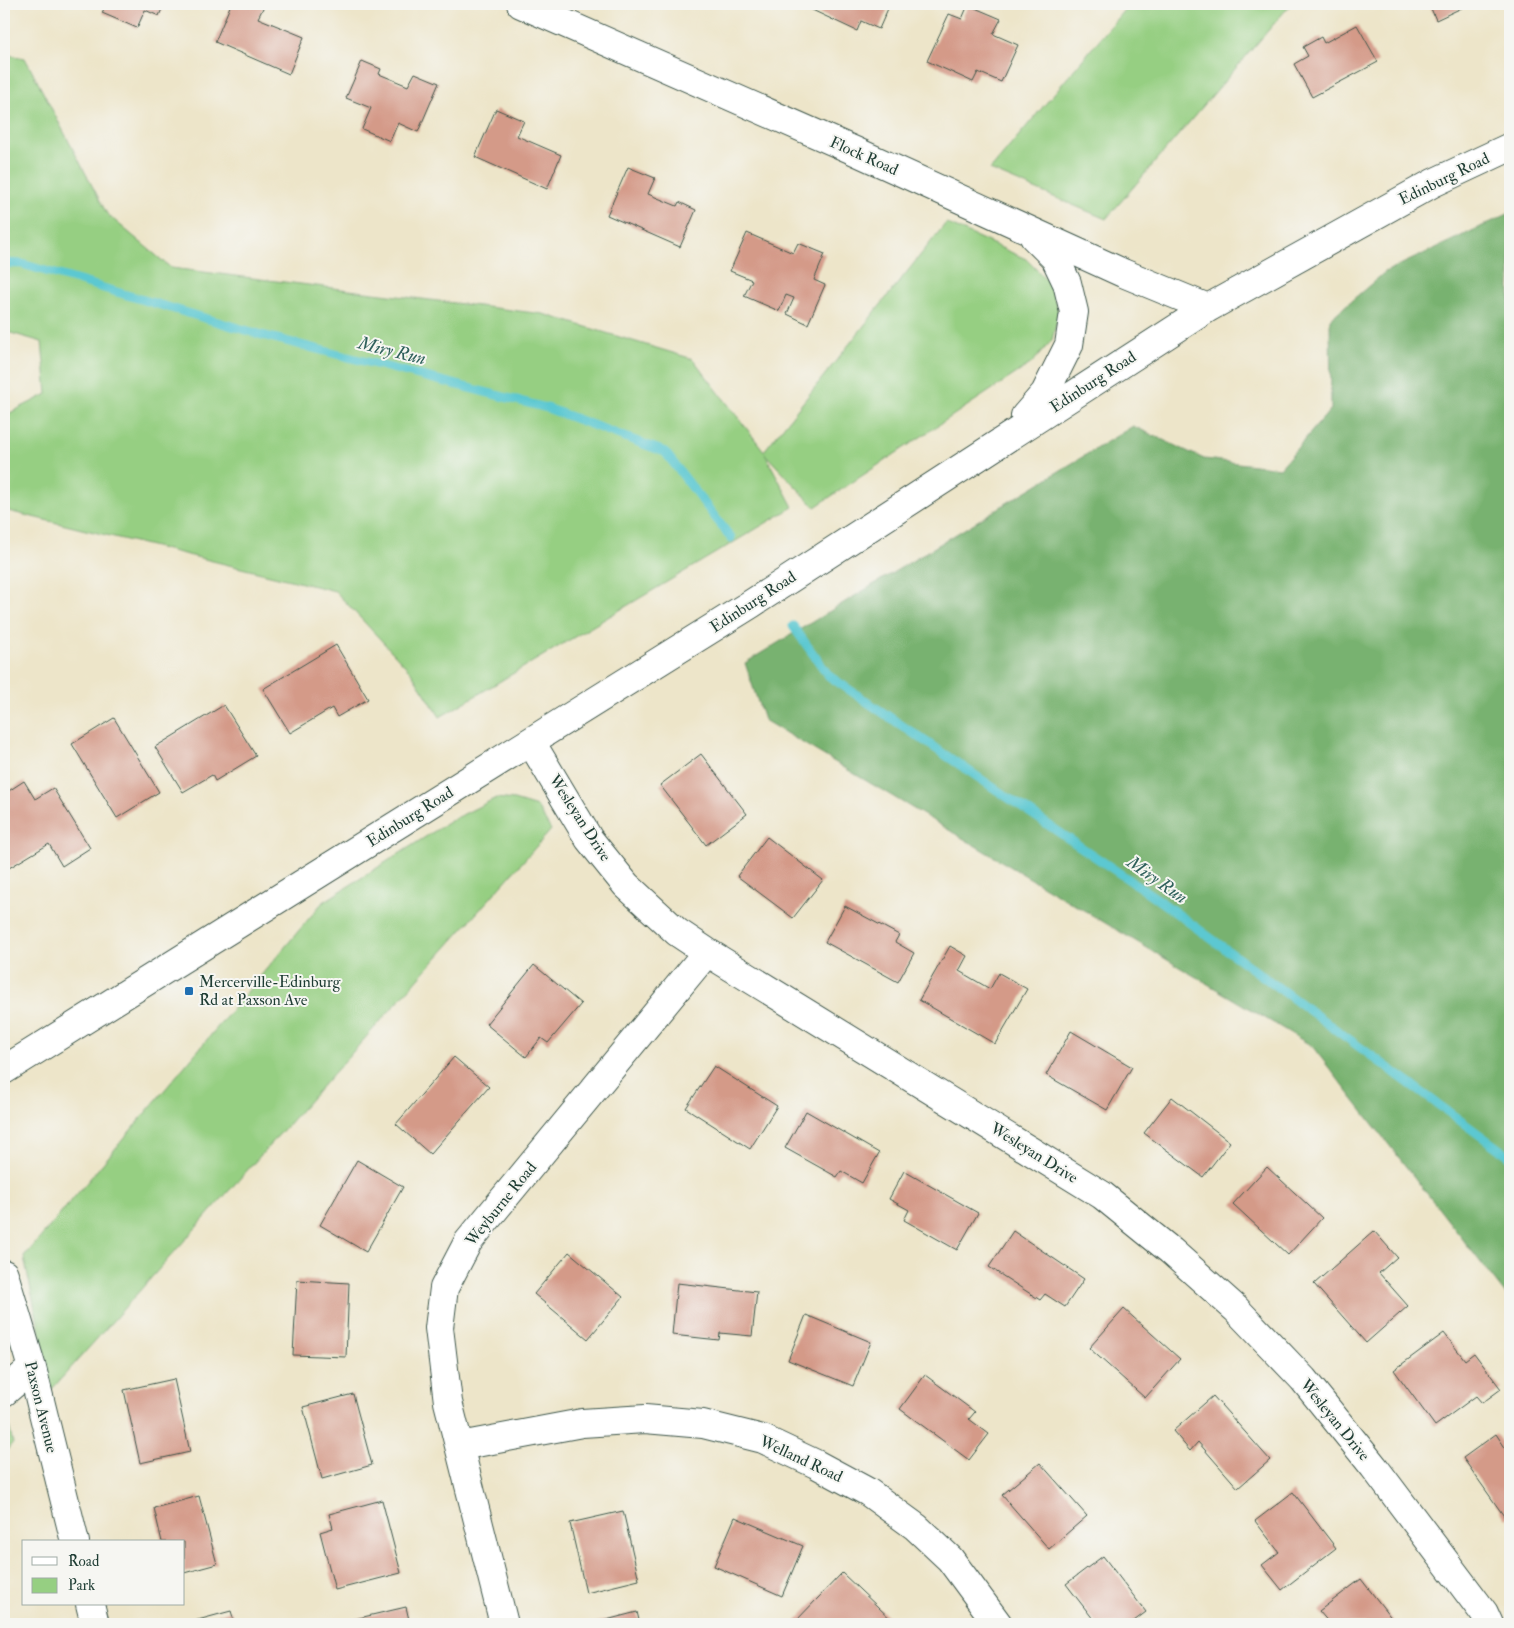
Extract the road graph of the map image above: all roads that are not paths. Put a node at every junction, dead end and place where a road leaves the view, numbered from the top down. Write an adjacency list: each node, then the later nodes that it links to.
1 (520, 4): 3 (street, Flock Road)
2 (1510, 147): 4 (street, Edinburg Road)
3 (1026, 229): 4 (street, Flock Road); 5 (street)
4 (1208, 308): 5 (street, Edinburg Road)
5 (1006, 438): 6 (street, Edinburg Road)
6 (531, 742): 7 (street, Wesleyan Drive); 8 (street, Edinburg Road)
7 (707, 952): 12 (street, Weyburne Road); 18 (street, Wesleyan Drive)
8 (4, 1070)
9 (4, 1274): 10 (street, Paxson Avenue)
10 (32, 1368): 11 (street); 13 (street, Paxson Avenue)
11 (4, 1392)
12 (460, 1446): 16 (street, Weyburne Road); 17 (street, Welland Road)
13 (74, 1540)
14 (90, 1606): 15 (street)
15 (95, 1624)
16 (504, 1624)
17 (998, 1624)
18 (1489, 1624)

